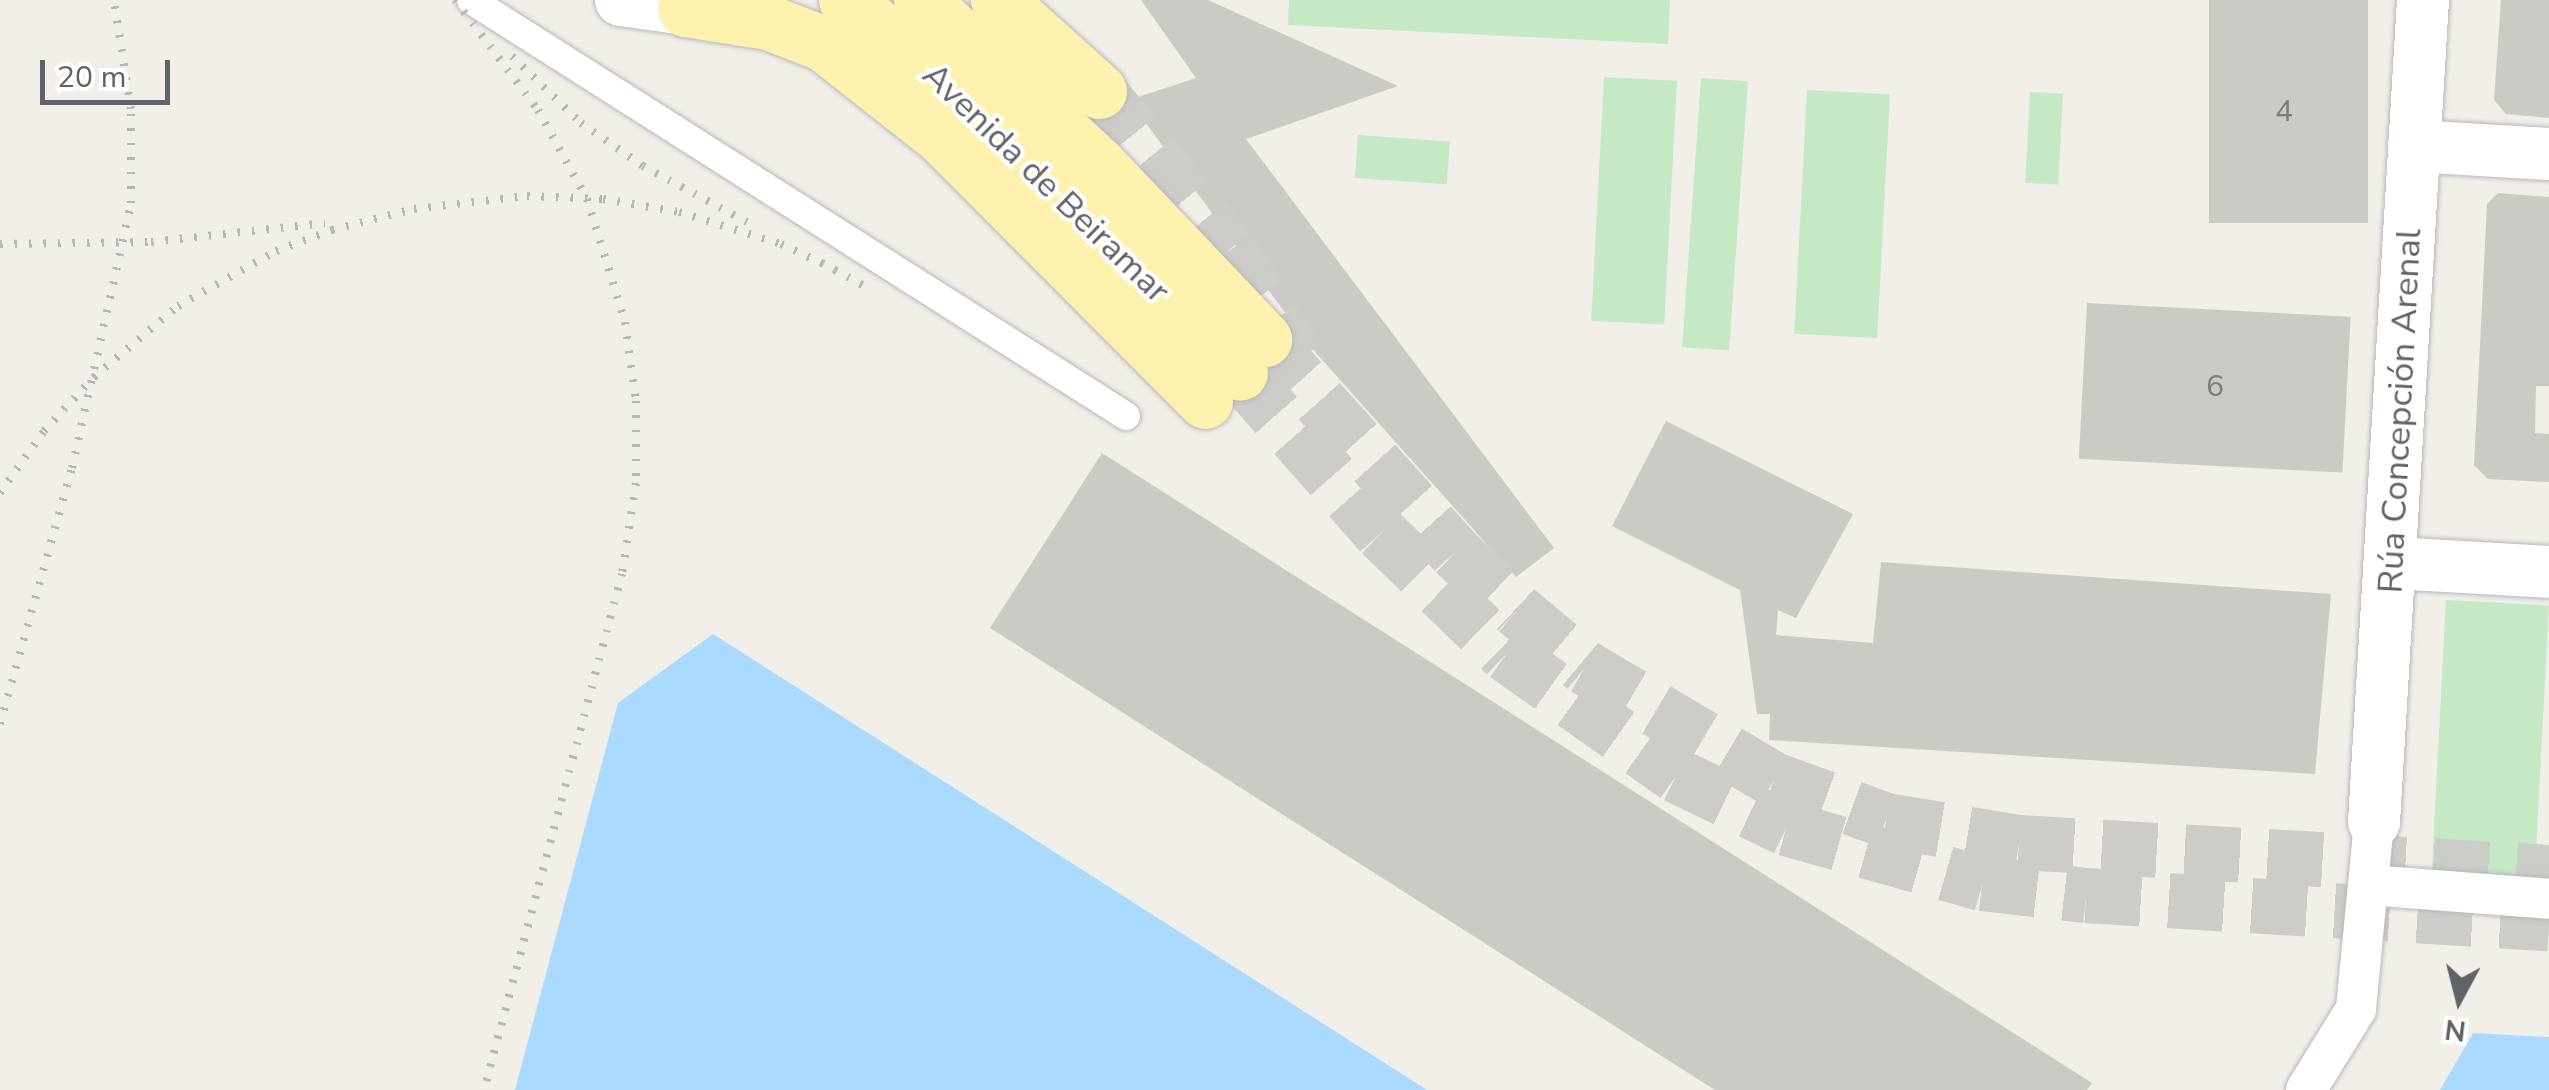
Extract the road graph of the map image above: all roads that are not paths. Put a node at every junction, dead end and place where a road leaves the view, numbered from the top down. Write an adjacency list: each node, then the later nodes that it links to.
1 (471, 0): 12 (lane)
2 (621, 0): 7 (street)
3 (846, 0): 11 (main road, Avenida de Beiramar)
4 (921, 0): 11 (main road, Avenida de Beiramar)
5 (998, 0): 8 (main road)
6 (2423, 0): 9 (street, Rúa Concepción Arenal)
7 (703, 4): 11 (main road)
8 (1099, 91)
9 (2414, 146): 10 (street); 13 (street, Rúa Concepción Arenal)
10 (2549, 154)
11 (1237, 371)
12 (1126, 416)
13 (2393, 563): 14 (street); 15 (street, Rúa Concepción Arenal)
14 (2549, 572)
15 (2374, 822): 16 (street)
16 (2369, 885): 17 (street); 18 (street)
17 (2549, 899)
18 (2306, 1090)

